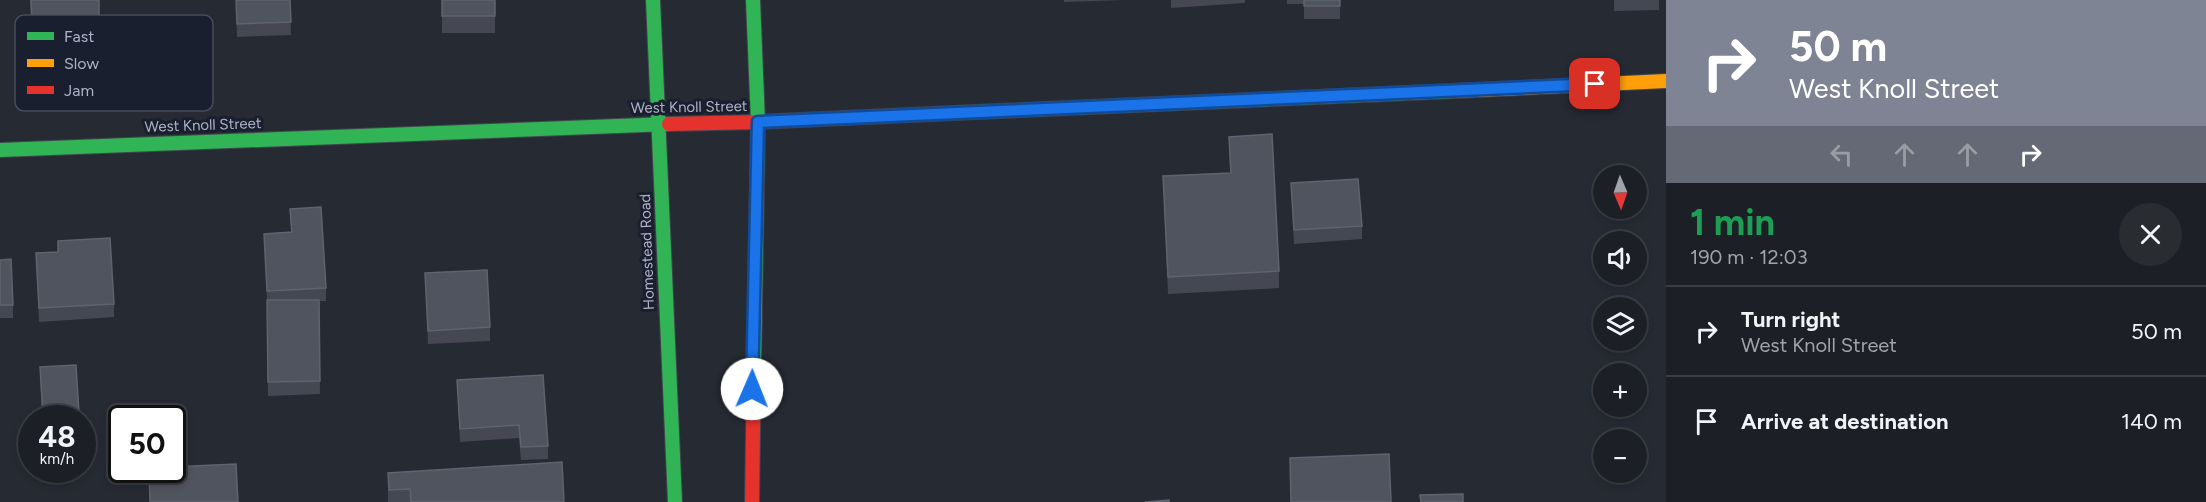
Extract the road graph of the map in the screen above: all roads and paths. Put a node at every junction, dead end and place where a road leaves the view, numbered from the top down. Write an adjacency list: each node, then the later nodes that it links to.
1 (652, 0): 5 (street, Homestead Road)
2 (753, 0): 4 (street)
3 (1666, 81): 4 (street, West Knoll Street)
4 (758, 122): 5 (street, West Knoll Street); 8 (street)
5 (658, 124): 6 (street, West Knoll Street); 7 (street, Homestead Road)
6 (0, 150)
7 (670, 410): 9 (street); 10 (street, Homestead Road)
8 (752, 411): 11 (street); 12 (street)
9 (662, 502)
10 (675, 502)
11 (752, 502)
12 (764, 502)

